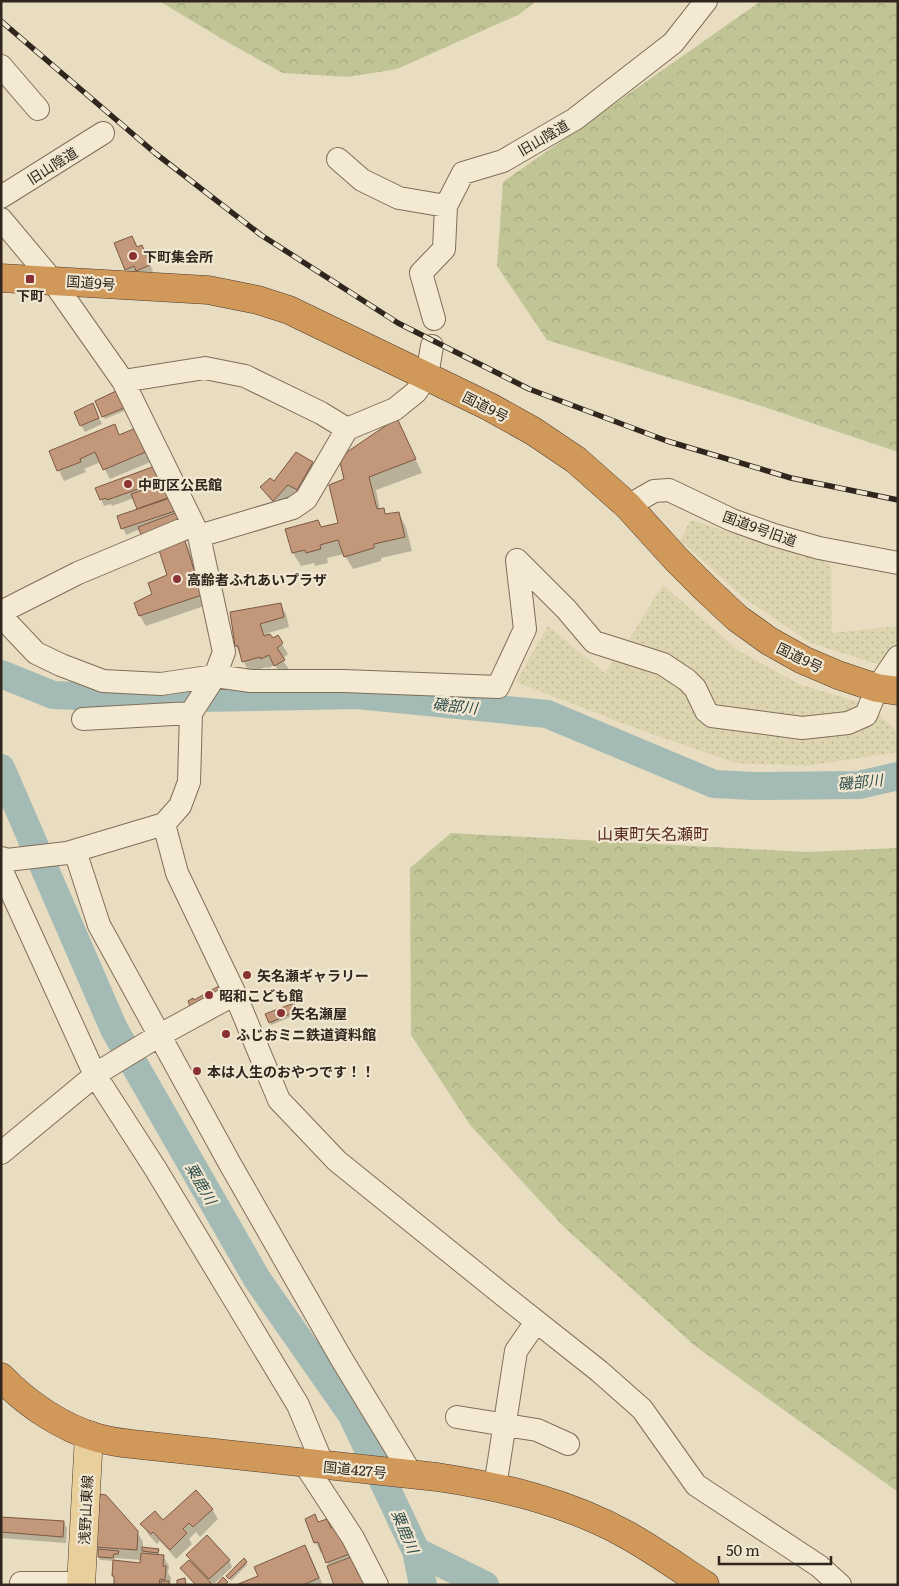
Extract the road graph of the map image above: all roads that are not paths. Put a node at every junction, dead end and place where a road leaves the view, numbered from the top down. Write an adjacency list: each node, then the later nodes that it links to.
1 (706, 1): 7 (street, 旧山陰道)
2 (1, 66): 3 (street)
3 (38, 109)
4 (103, 133): 6 (street, 旧山陰道)
5 (338, 160): 7 (street)
6 (1, 197)
7 (446, 206): 11 (street)
8 (1, 219): 10 (street)
9 (1, 278): 10 (highway, 国道9号)
10 (52, 280): 13 (highway, 国道9号); 14 (street)
11 (434, 319)
12 (432, 346): 13 (street)
13 (427, 376): 15 (street); 16 (highway, 国道9号)
14 (123, 381): 15 (street); 17 (street)
15 (347, 429): 17 (street)
16 (628, 506): 18 (street, 国道9号旧道); 22 (highway, 国道9号)
17 (196, 531): 19 (street); 21 (street)
18 (898, 563)
19 (1, 614): 21 (street)
20 (898, 657): 22 (street)
21 (215, 676): 22 (street); 23 (street)
22 (887, 690)
23 (191, 713): 24 (street); 25 (street)
24 (83, 719)
25 (164, 824): 26 (street); 28 (street)
26 (71, 852): 27 (street); 29 (street)
27 (3, 862): 30 (street)
28 (235, 994): 29 (street); 32 (street)
29 (158, 1037): 30 (street); 39 (street)
30 (97, 1073): 31 (street); 38 (street)
31 (1, 1153)
32 (536, 1322): 35 (street); 45 (street)
33 (1, 1376): 36 (highway, 国道427号)
34 (457, 1417): 35 (street)
35 (505, 1424): 37 (street); 40 (street)
36 (89, 1435): 38 (highway, 国道427号); 42 (main road, 浅野山東線)
37 (568, 1444)
38 (320, 1465): 39 (highway, 国道427号); 43 (street)
39 (408, 1474): 40 (highway, 国道427号)
40 (495, 1487): 44 (highway, 国道427号)
41 (21, 1583): 42 (street)
42 (81, 1584)
43 (377, 1585)
44 (704, 1585)
45 (840, 1585)

